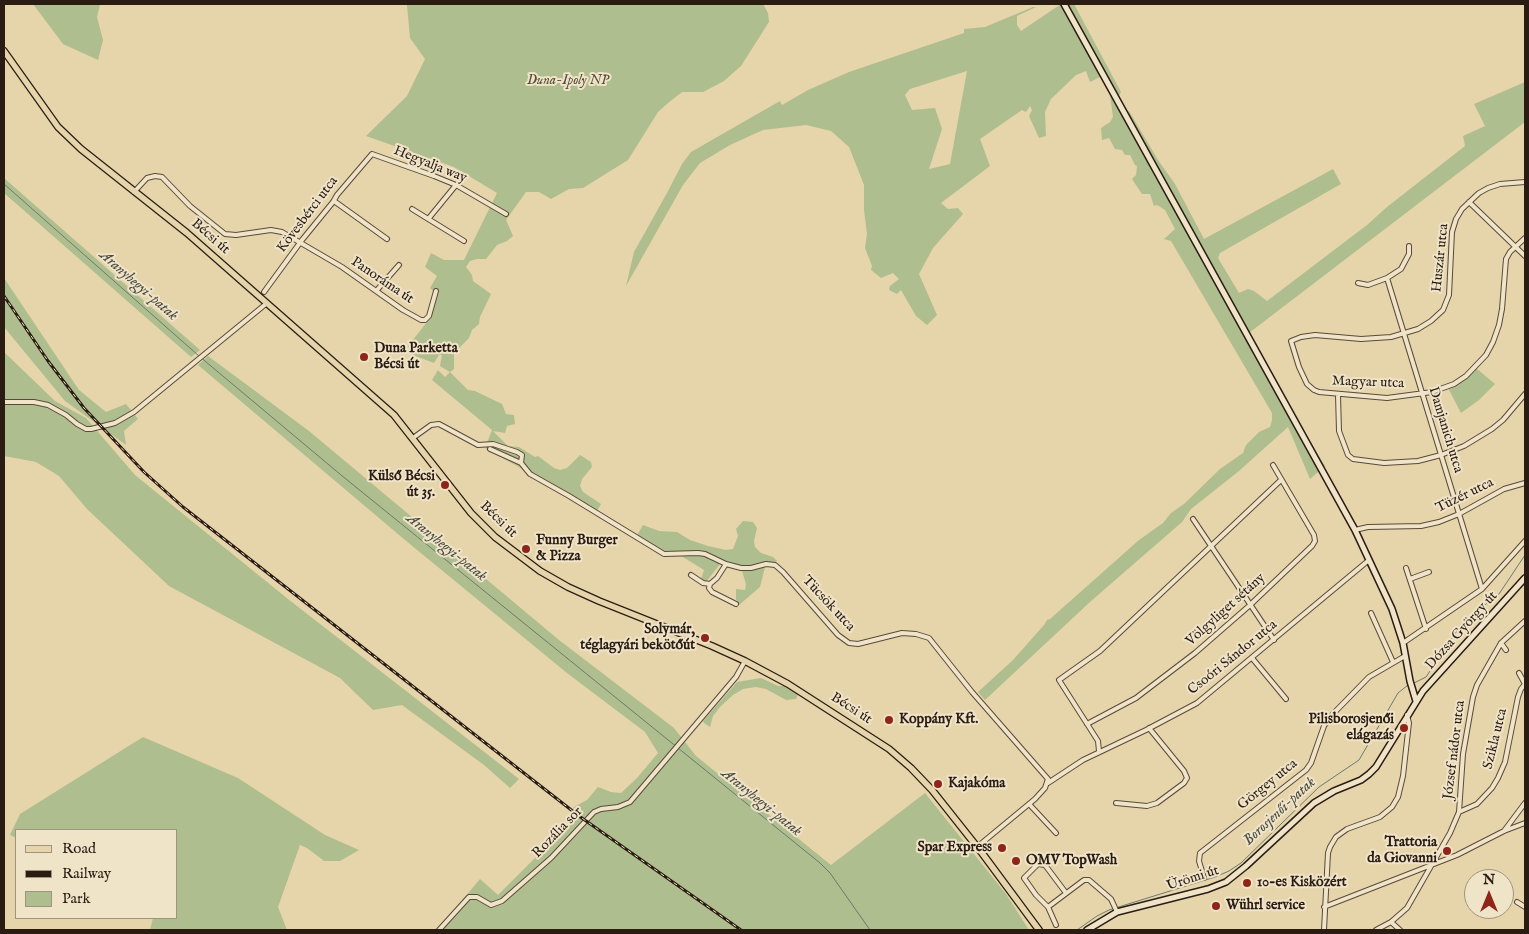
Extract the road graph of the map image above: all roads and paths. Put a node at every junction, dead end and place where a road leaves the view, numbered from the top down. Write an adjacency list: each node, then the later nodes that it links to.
1 (1064, 4): 42 (street)
2 (4, 51): 6 (main road, Bécsi út)
3 (372, 154): 5 (street, Hegyalja way); 7 (street, Kövesbérci utca)
4 (1525, 182): 8 (street, Huszár utca)
5 (456, 185): 10 (street, Hegyalja way); 11 (street)
6 (134, 192): 15 (street, Panoráma út); 25 (main road, Bécsi út)
7 (334, 201): 13 (street); 15 (street, Kövesbérci utca)
8 (1469, 202): 17 (street); 26 (street, Huszár utca)
9 (412, 209): 11 (street)
10 (506, 214)
11 (429, 218): 14 (street)
12 (1525, 238): 17 (street, Magyar utca)
13 (387, 239)
14 (464, 241)
15 (300, 242): 22 (street, Panoráma út); 24 (street, Kövesbérci utca)
16 (1409, 246): 20 (street)
17 (1516, 246): 18 (street); 29 (street, Magyar utca)
18 (1525, 256)
19 (399, 265): 22 (street)
20 (1387, 278): 21 (street); 26 (street, Damjanich utca)
21 (1358, 283)
22 (377, 290): 23 (street, Panoráma út)
23 (436, 291)
24 (264, 292)
25 (267, 303): 31 (street); 32 (main road, Bécsi út)
26 (1404, 334): 27 (street, Huszár utca); 29 (street, Damjanich utca)
27 (1292, 341): 28 (street, Magyar utca)
28 (1338, 394): 29 (street, Magyar utca); 34 (street)
29 (1423, 394): 34 (street, Damjanich utca)
30 (1525, 394): 34 (street)
31 (4, 402)
32 (413, 438): 35 (street, Tücsök utca); 65 (main road, Bécsi út)
33 (490, 449): 35 (street, Tücsök utca)
34 (1441, 455): 40 (street, Damjanich utca)
35 (521, 463): 46 (street, Tücsök utca)
36 (1273, 465): 37 (street, Völgyliget sétány)
37 (1282, 480): 44 (street); 55 (street, Völgyliget sétány)
38 (1524, 483): 39 (street); 40 (street, Tüzér utca)
39 (1525, 490)
40 (1459, 514): 42 (street, Tüzér utca); 53 (street, Damjanich utca)
41 (1192, 519): 44 (street)
42 (1355, 530): 45 (street)
43 (1525, 541): 53 (street)
44 (1210, 546): 55 (street); 72 (street)
45 (1369, 560): 59 (street, Csoóri Sándor utca); 61 (street)
46 (726, 564): 52 (street); 75 (street, Tücsök utca)
47 (1406, 568): 51 (street)
48 (1429, 572): 51 (street)
49 (691, 575): 52 (street)
50 (1525, 578): 70 (street, Dózsa György út)
51 (1410, 579): 58 (street)
52 (710, 584): 54 (street)
53 (1482, 589): 58 (street)
54 (736, 604)
55 (1249, 606): 59 (street); 72 (street, Völgyliget sétány)
56 (1371, 613): 66 (street)
57 (1525, 621): 60 (street, József nádor utca)
58 (1426, 629): 61 (street)
59 (1274, 640): 64 (street, Csoóri Sándor utca)
60 (1502, 642): 62 (street); 79 (street, József nádor utca)
61 (1403, 643): 63 (street)
62 (1506, 650)
63 (1405, 656): 66 (street, Görgey utca); 70 (street)
64 (1252, 658): 69 (street); 73 (street, Csoóri Sándor utca)
65 (745, 662): 83 (main road, Bécsi út); 94 (street, Rozália sor)
66 (1393, 662): 85 (street, Görgey utca)
67 (1519, 672): 68 (street, Szikla utca)
68 (1525, 684): 79 (street, Szikla utca)
69 (1286, 699)
70 (1416, 701): 71 (street, Ürömi út)
71 (1407, 715): 88 (street); 91 (street, Ürömi út)
72 (1086, 724): 74 (street)
73 (1149, 728): 74 (street, Csoóri Sándor utca); 76 (street)
74 (1099, 751): 75 (street, Csoóri Sándor utca)
75 (1048, 783): 78 (street)
76 (1116, 803)
77 (1525, 803): 81 (street)
78 (1029, 804): 82 (street); 83 (street)
79 (1459, 812): 84 (street, József nádor utca)
80 (1525, 823): 81 (street)
81 (1504, 831): 84 (street)
82 (1056, 833)
83 (977, 847): 95 (main road, Bécsi út)
84 (1434, 864): 88 (street); 92 (street, József nádor utca)
85 (1204, 878)
86 (1066, 893): 89 (street); 89 (street); 91 (street)
87 (1517, 902): 90 (street)
88 (1324, 906): 97 (street)
89 (1048, 907): 93 (street)
90 (1525, 907)
91 (1116, 911): 96 (street, Ürömi út)
92 (1390, 922): 98 (street, József nádor utca); 99 (street)
93 (1056, 925)
94 (439, 930)
95 (1037, 930)
96 (1088, 930)
97 (1324, 930)
98 (1376, 930)
99 (1400, 930)

